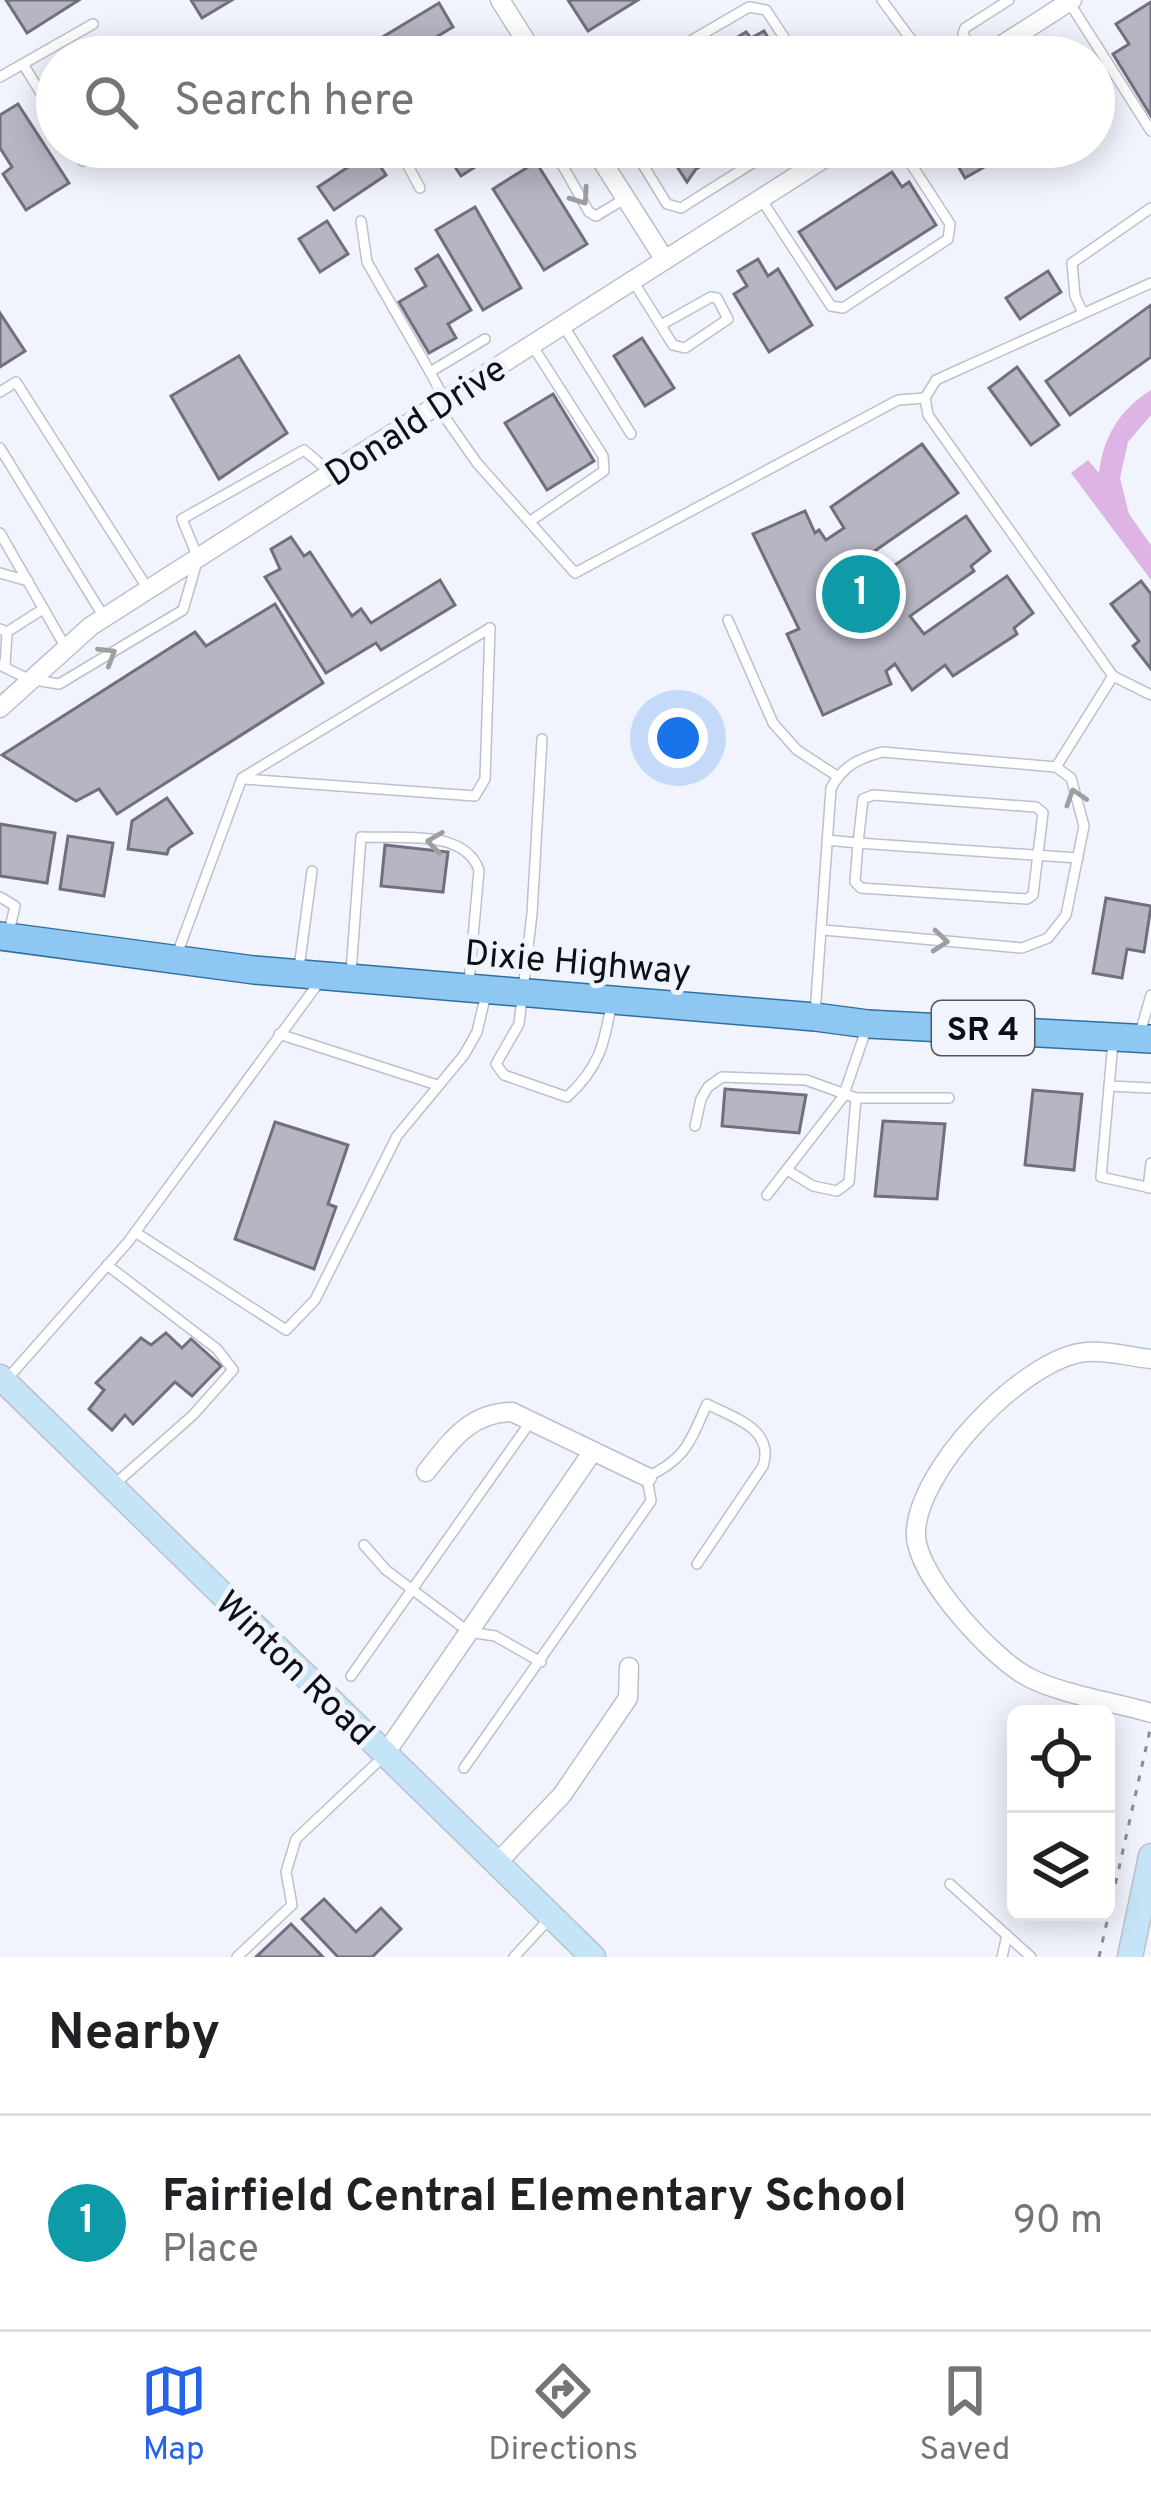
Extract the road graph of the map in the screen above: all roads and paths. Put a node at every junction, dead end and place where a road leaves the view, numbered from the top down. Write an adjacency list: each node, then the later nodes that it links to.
1 (500, 0): 7 (street)
2 (883, 0): 10 (lane)
3 (1009, 0): 11 (lane)
4 (1063, 3): 12 (street); 13 (lane)
5 (93, 24): 6 (lane)
6 (72, 36)
7 (521, 36)
8 (699, 36): 9 (lane)
9 (783, 36)
10 (909, 36)
11 (964, 36)
12 (1012, 36)
13 (1085, 36)
14 (36, 56): 15 (lane)
15 (22, 64): 16 (lane); 18 (lane)
16 (0, 76)
17 (1115, 81): 19 (lane)
18 (36, 86)
19 (1150, 133)
20 (409, 168): 27 (lane)
21 (564, 168): 28 (lane, one-way to 28)
22 (607, 168): 28 (street)
23 (645, 168): 24 (lane)
24 (745, 168)
25 (809, 168): 29 (street, Donald Drive)
26 (914, 168): 29 (lane)
27 (420, 188)
28 (626, 198): 32 (street)
29 (760, 199): 32 (street, Donald Drive)
30 (1151, 208): 35 (lane)
31 (362, 221): 40 (lane)
32 (665, 260): 33 (street, Donald Drive)
33 (633, 280): 36 (street, Donald Drive); 37 (lane)
34 (1151, 283): 35 (lane)
35 (1083, 313): 42 (lane)
36 (563, 325): 39 (street, Donald Drive); 44 (lane)
37 (661, 325): 37 (lane)
38 (485, 339): 40 (lane)
39 (532, 345): 43 (street, Donald Drive); 47 (lane)
40 (430, 372): 43 (lane)
41 (0, 392): 52 (lane)
42 (926, 398): 47 (lane); 59 (lane)
43 (441, 403): 46 (street, Donald Drive); 47 (lane)
44 (631, 434)
45 (0, 448): 54 (lane)
46 (331, 473): 49 (street, Donald Drive); 49 (lane)
47 (532, 520)
48 (0, 533): 51 (lane)
49 (198, 558): 52 (street, Donald Drive); 60 (lane, one-way to 49)
50 (0, 573): 51 (lane)
51 (28, 581): 53 (lane)
52 (148, 590): 54 (street, Donald Drive)
53 (44, 608): 56 (lane); 57 (lane)
54 (104, 617): 57 (street, Donald Drive)
55 (728, 620): 65 (lane)
56 (4, 630): 58 (lane)
57 (66, 647): 60 (street, Donald Drive)
58 (2, 666): 60 (lane)
59 (1113, 676): 61 (lane); 64 (lane)
60 (28, 679): 62 (street, Donald Drive)
61 (1151, 694)
62 (0, 708)
63 (542, 739): 78 (lane)
64 (1056, 767): 65 (lane); 70 (lane, one-way to 64)
65 (838, 776): 67 (lane)
66 (242, 778): 66 (lane); 75 (lane)
67 (827, 840): 68 (lane); 73 (lane)
68 (858, 843): 69 (lane); 69 (lane); 69 (lane)
69 (1038, 856): 70 (lane)
70 (1078, 858): 73 (lane, one-way to 70)
71 (312, 871): 76 (lane)
72 (0, 897): 74 (lane)
73 (824, 931): 81 (lane)
74 (4, 936): 75 (main road, Dixie Highway / SR 4)
75 (175, 961): 76 (main road, Dixie Highway / SR 4)
76 (324, 975): 77 (main road, Dixie Highway / SR 4); 77 (lane, one-way to 76); 83 (lane)
77 (478, 988): 78 (main road, Dixie Highway / SR 4); 85 (lane)
78 (524, 992): 80 (main road, Dixie Highway / SR 4); 80 (lane)
79 (1151, 995): 84 (lane)
80 (613, 1000): 81 (main road, Dixie Highway / SR 4)
81 (815, 1017): 82 (main road, Dixie Highway / SR 4)
82 (868, 1024): 84 (main road, Dixie Highway / SR 4); 88 (lane)
83 (279, 1034): 85 (lane); 96 (lane)
84 (1134, 1038): 86 (lane)
85 (437, 1085): 96 (lane)
86 (1109, 1086): 87 (lane); 94 (lane)
87 (1151, 1088)
88 (843, 1096): 90 (lane); 91 (lane); 93 (lane)
89 (949, 1098): 90 (lane)
90 (856, 1099): 93 (lane)
91 (695, 1126)
92 (1151, 1163): 94 (lane)
93 (787, 1169): 95 (lane)
94 (1150, 1188)
95 (767, 1195)
96 (134, 1232): 97 (lane)
97 (107, 1265): 99 (lane); 104 (lane)
98 (1151, 1359): 112 (street)
99 (2, 1379): 104 (street, Winton Road)
100 (531, 1421): 101 (street); 102 (street); 107 (lane)
101 (593, 1451): 103 (street); 108 (street)
102 (426, 1472)
103 (647, 1477): 106 (lane); 109 (lane)
104 (112, 1486): 113 (street, Winton Road)
105 (364, 1545): 107 (lane)
106 (698, 1564)
107 (412, 1590): 108 (lane); 111 (lane)
108 (469, 1632): 109 (lane); 113 (street)
109 (541, 1662): 114 (lane)
110 (629, 1667): 116 (street)
111 (351, 1676)
112 (1148, 1718): 125 (path)
113 (385, 1754): 116 (street, Winton Road); 120 (lane)
114 (464, 1768)
115 (1151, 1856): 126 (street)
116 (496, 1864): 118 (street, Winton Road)
117 (950, 1884): 119 (lane)
118 (551, 1917): 121 (lane); 122 (street, Winton Road)
119 (1007, 1935): 123 (lane); 124 (lane)
120 (237, 1957)
121 (514, 1957)
122 (593, 1957)
123 (1002, 1957)
124 (1031, 1957)
125 (1099, 1957)
126 (1130, 1957)

